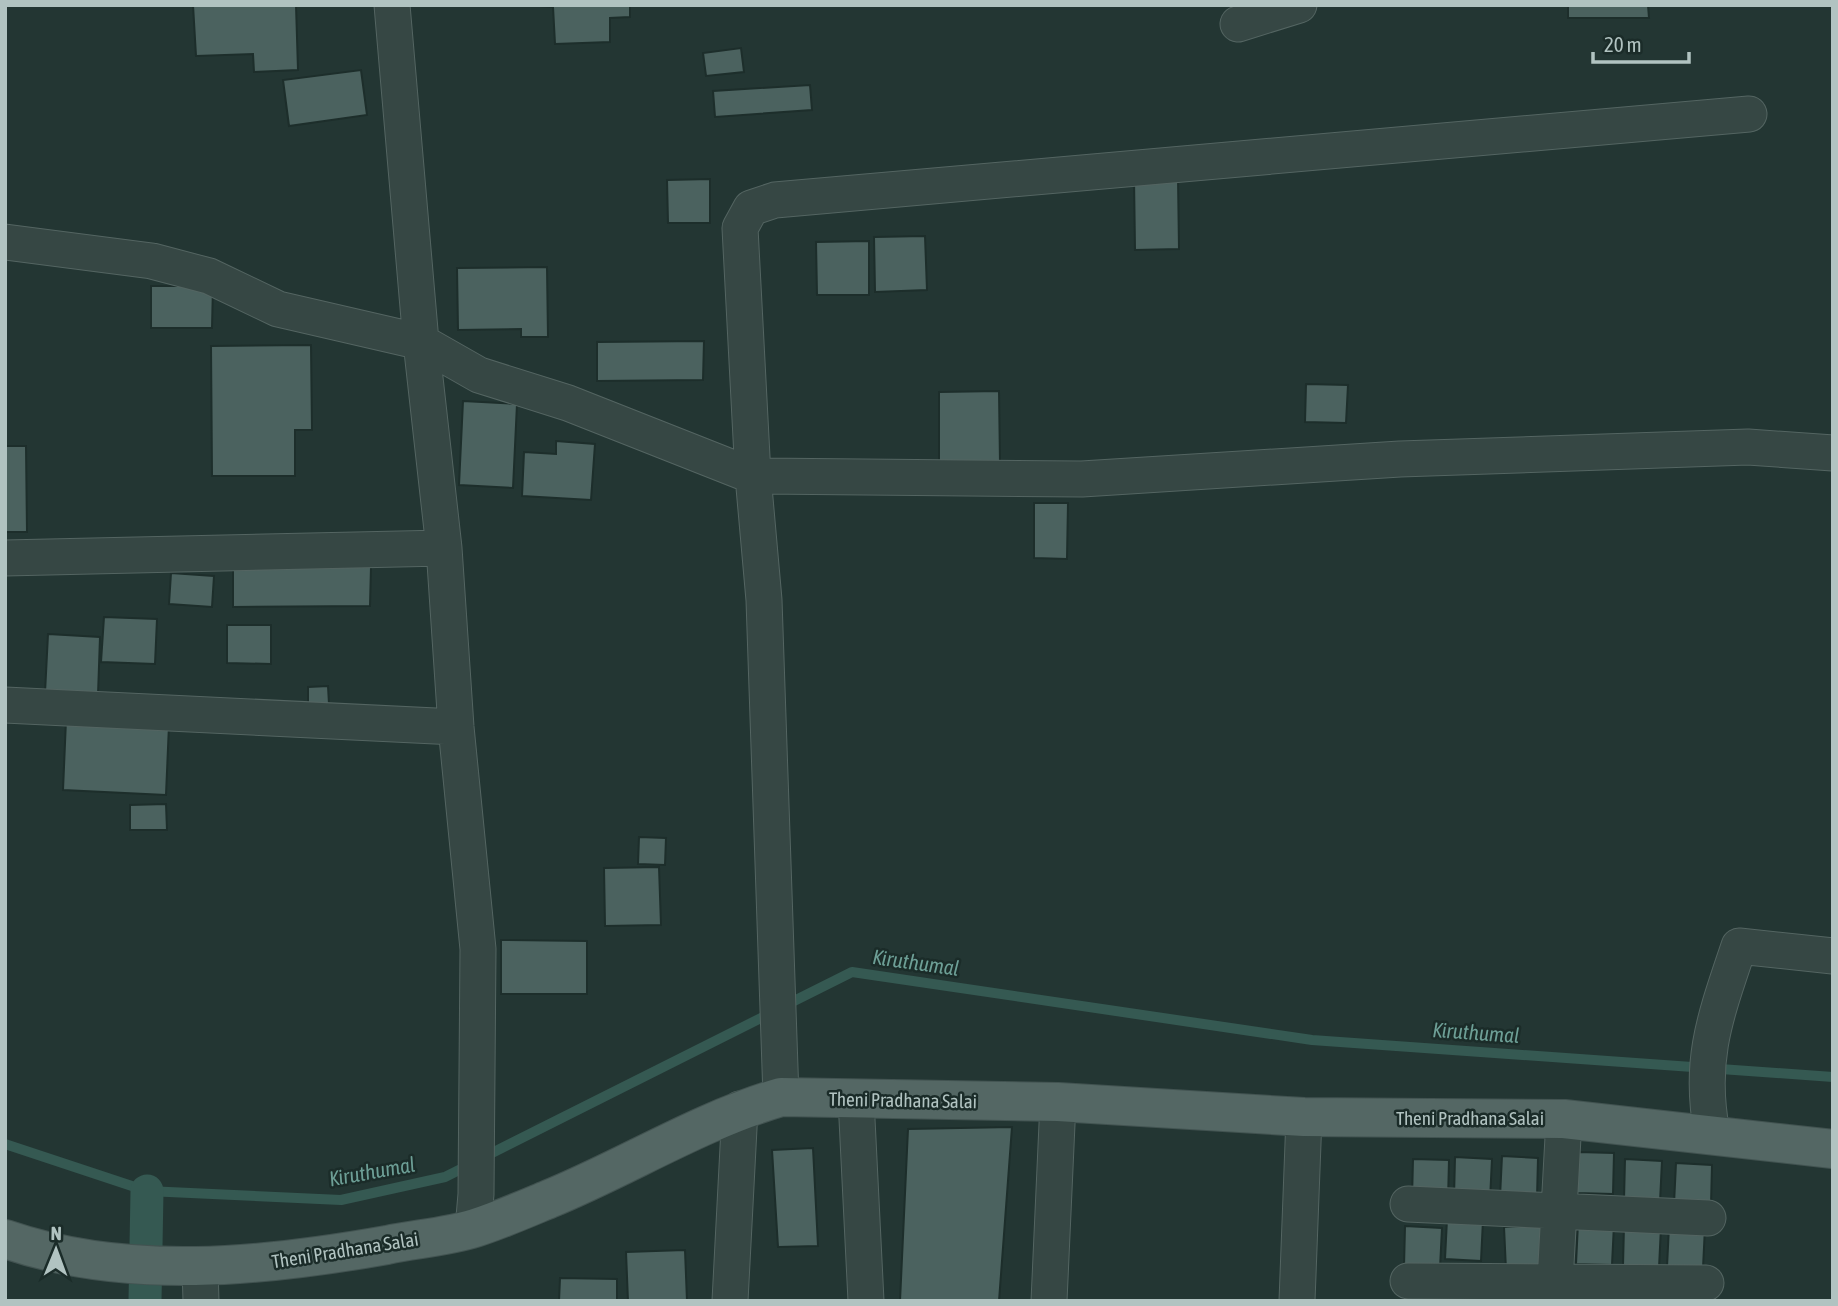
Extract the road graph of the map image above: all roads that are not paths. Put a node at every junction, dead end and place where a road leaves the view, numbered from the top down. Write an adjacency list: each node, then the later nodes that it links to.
1 (392, 5): 6 (street)
2 (1299, 5): 3 (street)
3 (1238, 24)
4 (1749, 114): 8 (street)
5 (5, 242): 6 (street)
6 (421, 342): 8 (street); 9 (street)
7 (1833, 453): 8 (street)
8 (752, 476): 14 (street)
9 (444, 548): 10 (street); 12 (street)
10 (5, 558)
11 (5, 705): 12 (street)
12 (456, 727): 24 (street)
13 (1833, 956): 18 (street)
14 (781, 1081): 15 (main road, Theni Pradhana Salai); 17 (main road, Theni Pradhana Salai)
15 (856, 1099): 16 (main road, Theni Pradhana Salai); 32 (street)
16 (1058, 1102): 19 (main road, Theni Pradhana Salai); 33 (street)
17 (740, 1109): 24 (main road, Theni Pradhana Salai); 31 (street)
18 (1709, 1116): 20 (main road, Theni Pradhana Salai); 21 (main road, Theni Pradhana Salai)
19 (1304, 1117): 20 (main road, Theni Pradhana Salai); 34 (street)
20 (1564, 1119): 23 (street)
21 (1833, 1149)
22 (1408, 1204): 23 (street)
23 (1558, 1211): 25 (street); 30 (street)
24 (474, 1212): 29 (main road, Theni Pradhana Salai)
25 (1708, 1218)
26 (5, 1239): 29 (main road, Theni Pradhana Salai)
27 (1408, 1281): 30 (street)
28 (1706, 1283): 30 (street)
29 (201, 1284)
30 (1554, 1292)
31 (730, 1301)
32 (866, 1301)
33 (1049, 1301)
34 (1297, 1301)

